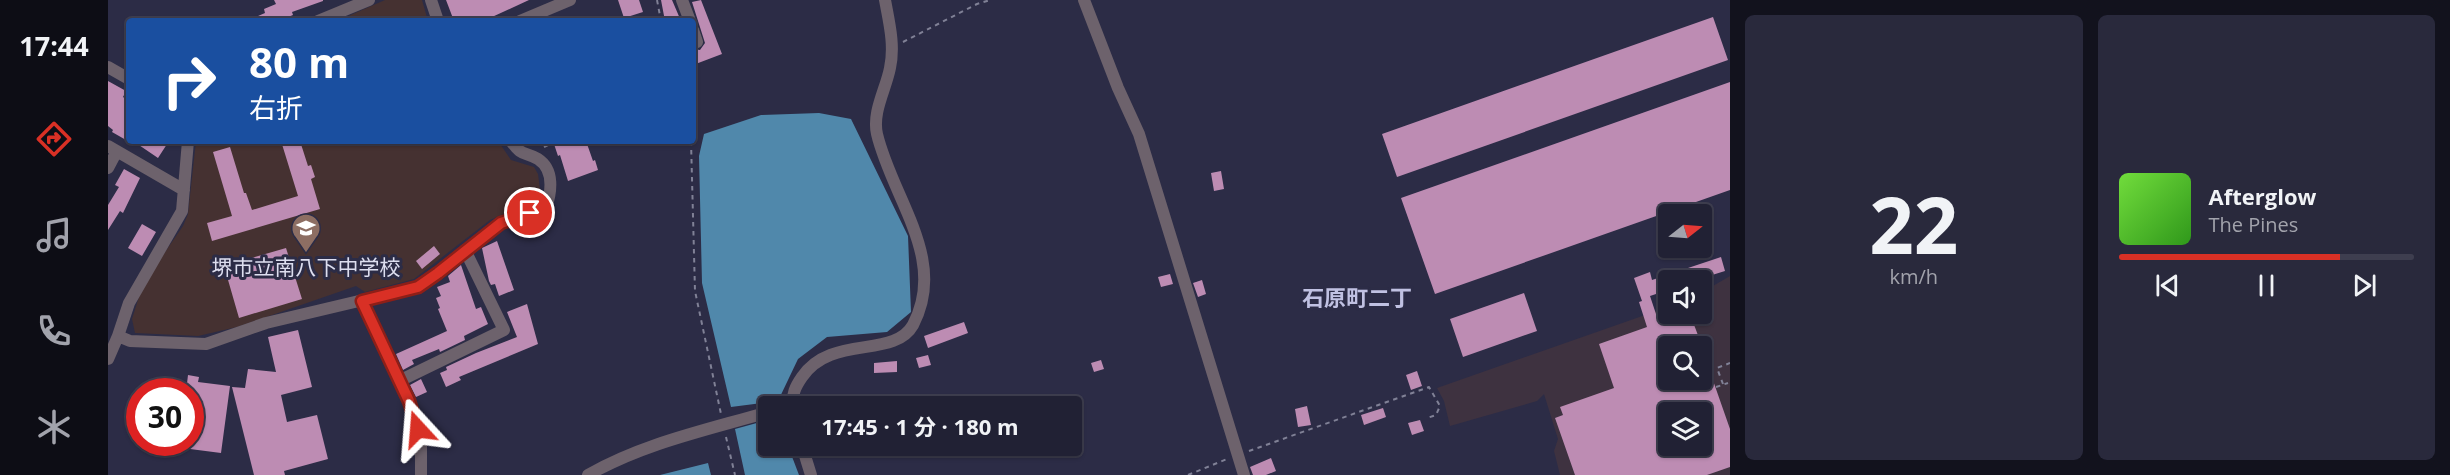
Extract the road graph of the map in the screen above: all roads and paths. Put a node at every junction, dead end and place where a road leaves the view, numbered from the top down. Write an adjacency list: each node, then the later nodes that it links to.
1 (369, 0): 9 (street)
2 (431, 0): 10 (street)
3 (657, 0): 12 (path)
4 (682, 0): 13 (street)
5 (885, 0): 14 (street)
6 (990, 0): 14 (path)
7 (1084, 0): 36 (street)
8 (563, 1): 11 (street)
9 (325, 18)
10 (437, 18)
11 (526, 18)
12 (660, 18)
13 (689, 18)
14 (893, 48): 32 (street)
15 (108, 67): 16 (street)
16 (126, 77)
17 (188, 144): 22 (street)
18 (513, 144): 23 (street)
19 (691, 144): 35 (path)
20 (112, 149): 21 (street); 22 (street)
21 (108, 168)
22 (184, 190): 25 (street)
23 (465, 250): 24 (street); 28 (street)
24 (362, 301): 25 (street); 28 (street)
25 (118, 336): 26 (street)
26 (108, 359)
27 (1730, 363): 30 (path)
28 (399, 381): 38 (street)
29 (1728, 383): 30 (path)
30 (1723, 384): 31 (path)
31 (1716, 387)
32 (792, 396)
33 (758, 415): 35 (street)
34 (1427, 417): 36 (path)
35 (723, 425): 39 (street); 40 (path)
36 (1238, 455): 42 (path); 43 (street)
37 (805, 456): 41 (street)
38 (422, 475)
39 (588, 475)
40 (735, 475)
41 (811, 475)
42 (1188, 475)
43 (1245, 475)

